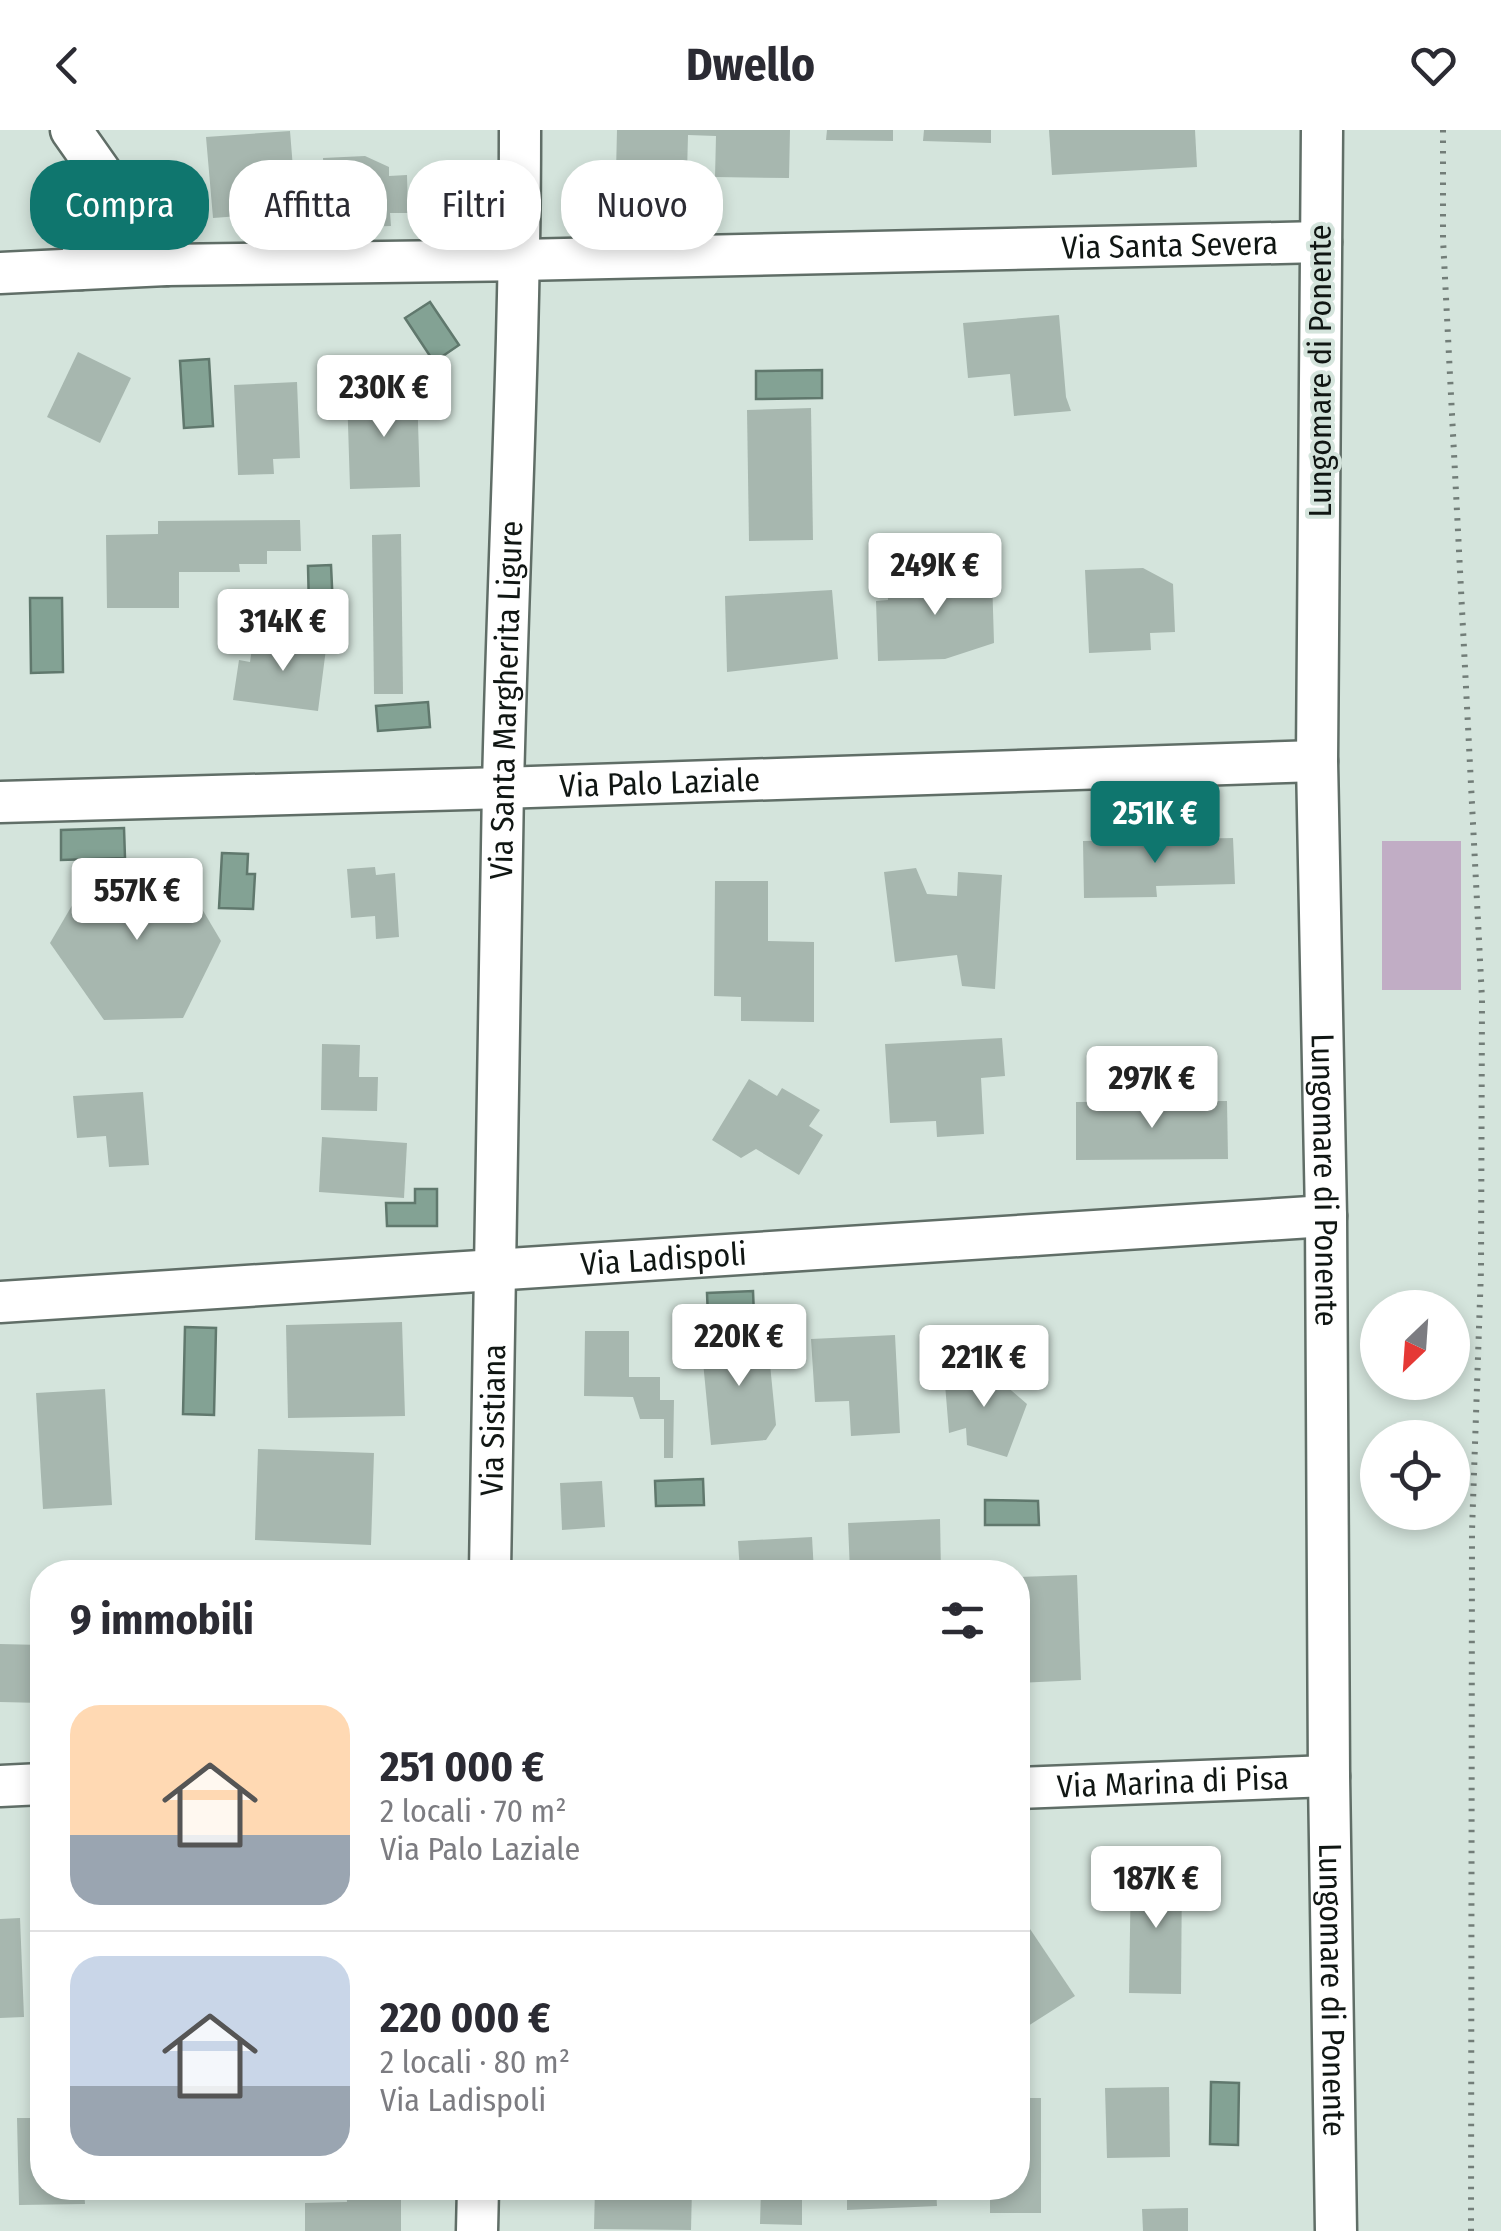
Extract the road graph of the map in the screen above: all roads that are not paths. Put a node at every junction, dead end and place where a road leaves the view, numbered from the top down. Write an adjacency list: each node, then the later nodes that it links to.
1 (71, 130): 4 (street)
2 (520, 130): 8 (street, Via Santa Margherita Ligure)
3 (1322, 130): 5 (street, Lungomare di Ponente)
4 (92, 160)
5 (1320, 242): 8 (street, Via Santa Severa); 12 (street, Lungomare di Ponente)
6 (83, 250): 10 (street)
7 (155, 250): 9 (street)
8 (520, 260): 9 (street, Via Santa Severa); 13 (street, Via Santa Margherita Ligure)
9 (166, 265): 10 (street, Via Santa Severa)
10 (80, 269): 11 (street, Via Santa Severa)
11 (0, 272)
12 (1318, 762): 13 (street, Via Palo Laziale); 15 (street, Lungomare di Ponente)
13 (503, 788): 14 (street, Via Palo Laziale); 16 (street, Via Santa Margherita Ligure)
14 (0, 802)
15 (1326, 1216): 16 (street, Via Ladispoli); 19 (street, Lungomare di Ponente)
16 (497, 1269): 17 (street, Via Ladispoli); 18 (street, Via Sistiana)
17 (0, 1302)
18 (490, 1560)
19 (1330, 1776): 22 (street, Via Marina di Pisa); 25 (street, Lungomare di Ponente)
20 (30, 1785): 21 (street)
21 (0, 1786)
22 (1030, 1788)
23 (478, 2200): 24 (street)
24 (477, 2231)
25 (1336, 2231)

